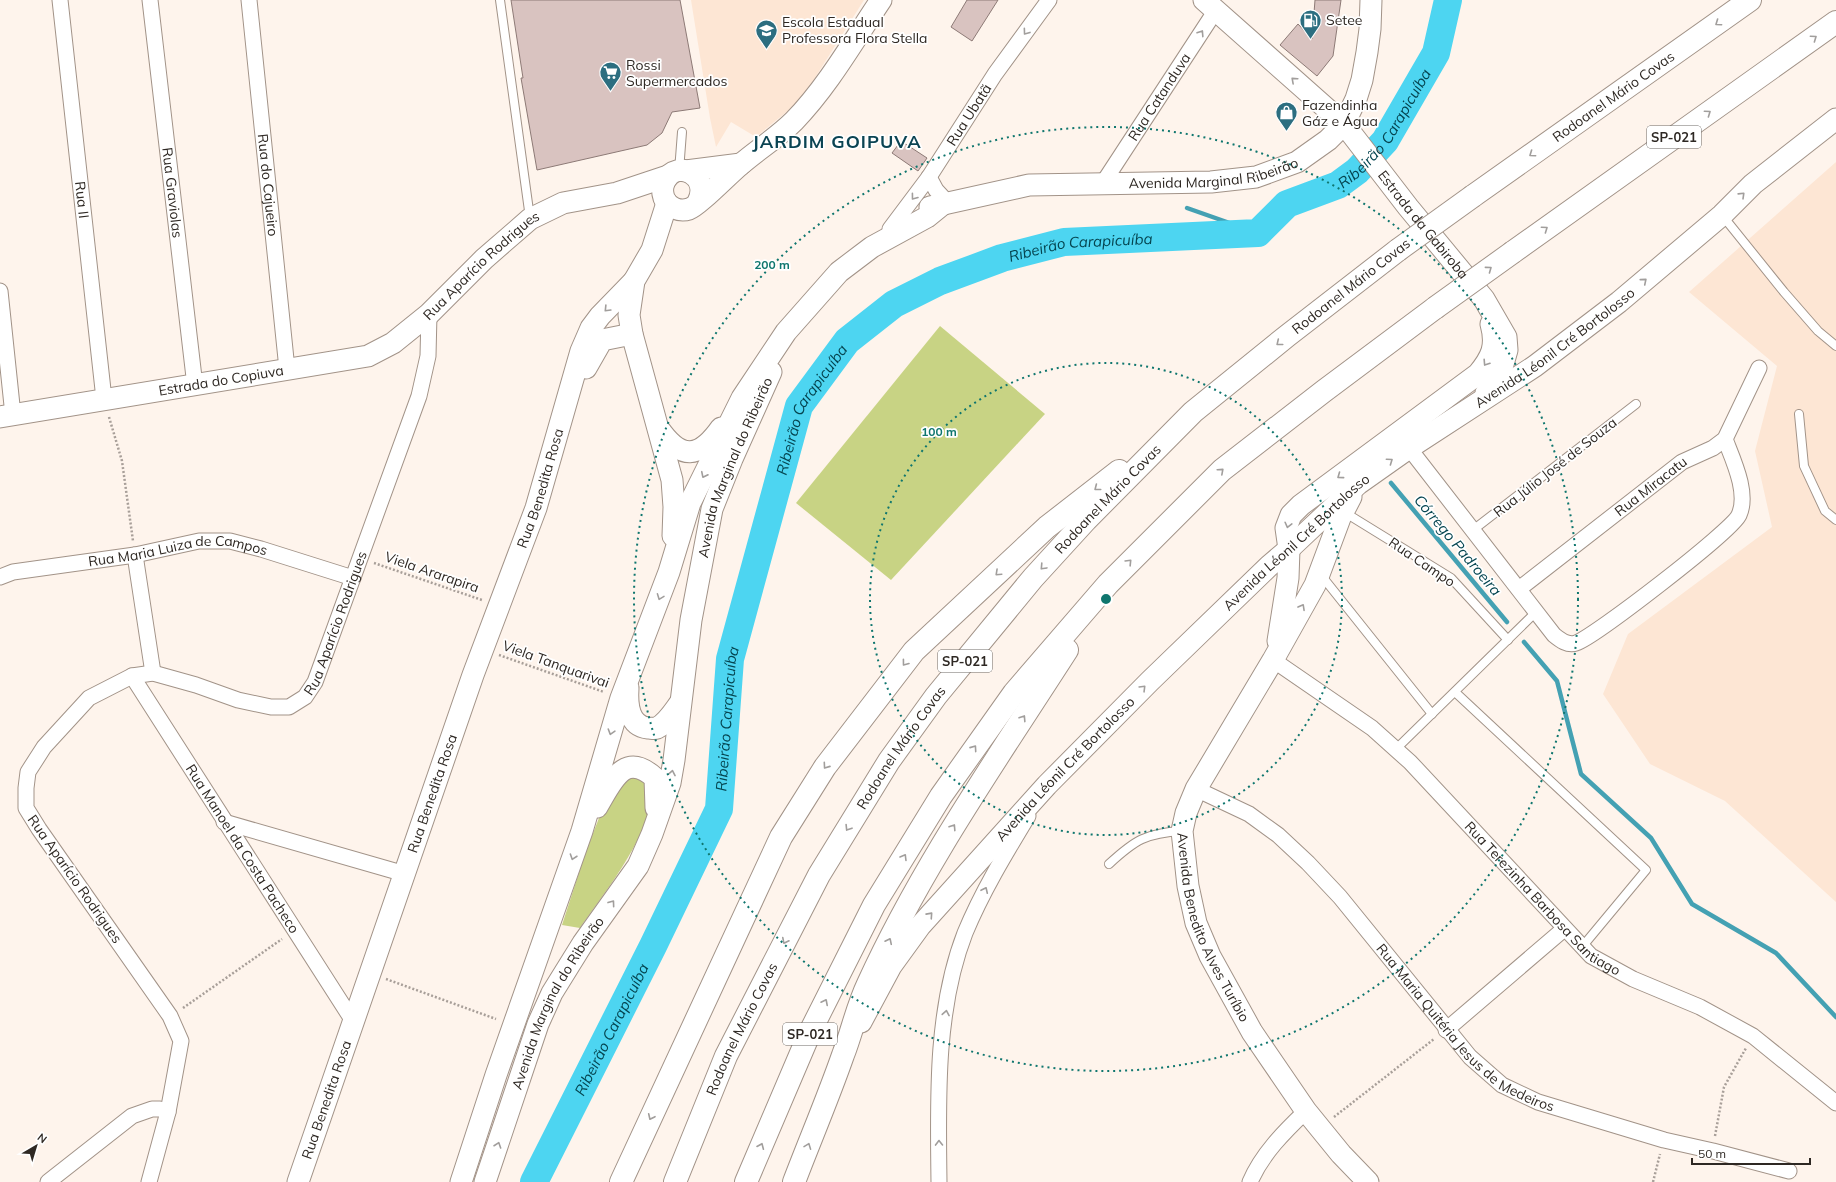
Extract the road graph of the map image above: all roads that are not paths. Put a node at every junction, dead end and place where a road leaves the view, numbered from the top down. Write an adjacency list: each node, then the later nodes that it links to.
1 (60, 0): 38 (street, Rua II)
2 (150, 0): 36 (street, Rua Graviolas)
3 (249, 0): 35 (street, Rua do Cajueiro)
4 (500, 0): 23 (lane)
5 (881, 0): 14 (main road, Rua Benedita Rosa)
6 (1049, 0): 16 (street, Rua Ubatã, one-way to 16)
7 (1371, 0): 12 (main road, Avenida Marginal Ribeirão)
8 (1750, 0): 42 (highway, Rodoanel Mário Covas / SP-021, one-way to 42, bridge)
9 (1210, 5): 12 (main road, Estrada da Gabiroba, one-way to 9); 17 (street, Rua Catanduva, one-way to 9)
10 (1836, 22): 60 (highway, SP-021, one-way to 10, bridge)
11 (1836, 119): 22 (main road, Avenida Léonil Cré Bortolosso, one-way to 11)
12 (1344, 124): 17 (main road, Avenida Marginal Ribeirão); 30 (main road, Estrada da Gabiroba)
13 (682, 132): 15 (lane)
14 (741, 164): 15 (main road, Rua Aparício Rodrigues); 21 (main road, Rua Benedita Rosa)
15 (678, 173): 18 (main road, Rua Aparício Rodrigues); 19 (main road); 21 (main road)
16 (929, 177): 20 (street); 24 (street, Rua Ubatã, one-way to 24)
17 (1103, 183): 20 (main road, Avenida Marginal Ribeirão)
18 (617, 193): 19 (main road, Rua Aparício Rodrigues); 23 (main road, Rua Aparício Rodrigues)
19 (666, 202): 21 (main road); 26 (main road, Rua Benedita Rosa)
20 (945, 204): 24 (main road, Avenida Marginal Ribeirão); 25 (main road)
21 (694, 205): 26 (main road, Rua Benedita Rosa)
22 (1722, 215): 33 (lane); 41 (main road, Avenida Léonil Cré Bortolosso, one-way to 22)
23 (530, 219): 31 (main road, Rua Aparício Rodrigues)
24 (890, 229): 25 (main road, Avenida Marginal Ribeirão)
25 (872, 247): 29 (main road)
26 (652, 250): 27 (main road, Rua Benedita Rosa)
27 (634, 281): 32 (main road, Rua Benedita Rosa); 40 (main road, Rua Benedita Rosa, one-way to 40)
28 (0, 291): 44 (street)
29 (824, 291): 37 (main road, Avenida Marginal do Ribeirão); 69 (main road, Avenida Marginal do Ribeirão)
30 (1484, 299): 41 (main road, Estrada da Gabiroba); 53 (main road, Avenida Benedito Alves Turíbio, one-way to 53)
31 (429, 314): 35 (main road, Estrada do Copiuva); 59 (street, Rua Aparício Rodrigues)
32 (632, 334): 40 (main road, Rua Benedita Rosa); 45 (main road)
33 (1836, 346)
34 (1759, 368): 46 (street)
35 (287, 369): 36 (main road, Estrada do Copiuva)
36 (195, 386): 38 (main road, Estrada do Copiuva)
37 (742, 398): 45 (main road, Avenida Marginal do Ribeirão); 49 (main road, Avenida Marginal do Ribeirão, one-way to 49)
38 (104, 399): 44 (main road, Estrada do Copiuva)
39 (1636, 404): 52 (lane, Rua Júlio José de Souza)
40 (565, 405): 79 (main road, Rua Benedita Rosa)
41 (1476, 405): 47 (main road, Avenida Léonil Cré Bortolosso)
42 (1193, 412): 94 (highway, one-way to 94); 95 (highway, Rodoanel Mário Covas / SP-021, one-way to 95)
43 (1799, 414): 51 (lane)
44 (6, 416)
45 (659, 431): 49 (main road, Avenida Marginal do Ribeirão); 56 (main road)
46 (1725, 439): 61 (street, Rua Miracatu); 62 (street)
47 (1409, 448): 48 (main road, Avenida Léonil Cré Bortolosso, one-way to 47); 52 (street)
48 (1358, 484): 50 (main road, Avenida Benedito Alves Turíbio); 53 (main road, Avenida Léonil Cré Bortolosso)
49 (690, 503): 56 (main road, Avenida Marginal do Ribeirão); 69 (main road, Avenida Marginal do Ribeirão)
50 (1344, 512): 54 (main road, Avenida Benedito Alves Turíbio); 63 (lane, Rua Campo)
51 (1836, 520)
52 (1474, 530): 61 (street)
53 (1289, 549): 54 (main road); 64 (main road, Avenida Benedito Alves Turíbio); 72 (main road, Avenida Léonil Cré Bortolosso, one-way to 53)
54 (1328, 550): 57 (main road, Avenida Benedito Alves Turíbio)
55 (135, 556): 58 (street, Rua Maria Luiza de Campos); 59 (street, Rua Maria Luiza de Campos); 65 (street)
56 (669, 572): 67 (main road, Avenida Marginal do Ribeirão, one-way to 67)
57 (1320, 573): 64 (main road, Avenida Benedito Alves Turíbio, one-way to 57); 70 (lane)
58 (0, 577)
59 (353, 578): 65 (street, Rua Aparício Rodrigues)
60 (1108, 584): 84 (highway, one-way to 60); 96 (highway, SP-021, one-way to 60)
61 (1518, 589): 62 (street)
62 (1536, 612): 63 (lane)
63 (1508, 640): 68 (lane)
64 (1275, 657): 71 (street, Rua Terezinha Barbosa Santiago); 73 (main road, Avenida Benedito Alves Turíbio)
65 (154, 673): 66 (street, Rua Aparício Rodrigues)
66 (132, 676): 74 (street, Rua Manoel da Costa Pacheco); 87 (street, Rua Aparício Rodrigues)
67 (625, 689): 69 (main road, Avenida Marginal do Ribeirão); 75 (main road, Avenida Marginal do Ribeirão, one-way to 75)
68 (1455, 692): 70 (lane); 81 (lane)
69 (681, 700): 77 (main road, Avenida Marginal do Ribeirão, one-way to 69)
70 (1432, 714): 71 (lane)
71 (1396, 750): 80 (street, Rua Terezinha Barbosa Santiago)
72 (1047, 785): 84 (main road, Avenida Léonil Cré Bortolosso, one-way to 72); 98 (street, one-way to 72)
73 (1196, 789): 76 (main road, Avenida Benedito Alves Turíbio); 83 (street, Rua Maria Quitéria Jesus de Medeiros)
74 (224, 822): 79 (street); 82 (street, Rua Manoel da Costa Pacheco)
75 (582, 831): 77 (main road, Avenida Marginal do Ribeirão); 92 (main road, Avenida Marginal do Ribeirão, one-way to 92)
76 (1182, 831): 78 (lane); 86 (main road, Avenida Benedito Alves Turíbio)
77 (652, 834): 93 (main road, Avenida Marginal do Ribeirão, one-way to 77)
78 (1109, 864)
79 (404, 874): 82 (main road, Rua Benedita Rosa)
80 (1564, 929): 81 (street, Rua Terezinha Barbosa Santiago); 83 (street)
81 (1582, 947): 85 (street, Rua Terezinha Barbosa Santiago)
82 (353, 1021): 91 (main road, Rua Benedita Rosa)
83 (1446, 1030): 88 (street, Rua Maria Quitéria Jesus de Medeiros)
84 (843, 1055): 97 (highway, one-way to 84)
85 (1836, 1103)
86 (1306, 1111): 99 (street); 100 (main road, Avenida Benedito Alves Turíbio)
87 (168, 1112): 89 (street); 90 (street, Rua Aparício Rodrigues)
88 (1789, 1171)
89 (48, 1182)
90 (149, 1182)
91 (298, 1182)
92 (461, 1182)
93 (485, 1182)
94 (621, 1182)
95 (675, 1182)
96 (746, 1182)
97 (794, 1182)
98 (939, 1182)
99 (1250, 1182)
100 (1368, 1182)

